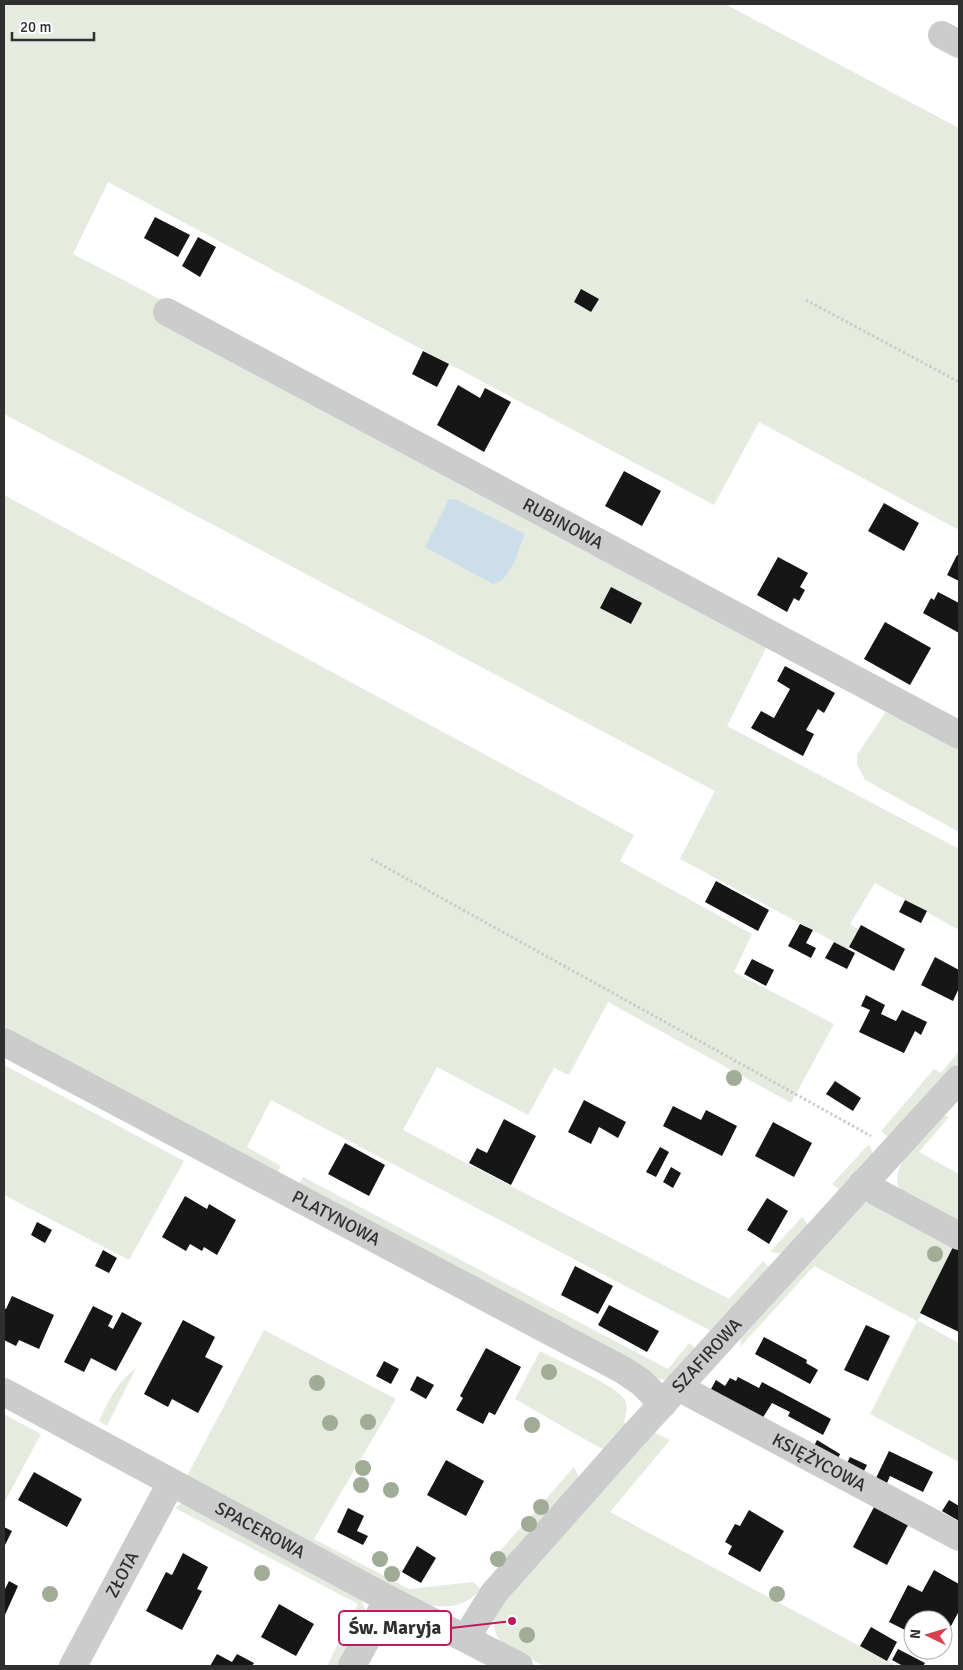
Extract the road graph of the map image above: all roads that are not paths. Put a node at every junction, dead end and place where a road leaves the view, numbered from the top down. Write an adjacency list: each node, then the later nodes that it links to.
1 (166, 312): 2 (street, RUBINOWA)
2 (959, 735)
3 (4, 1042): 8 (street, PLATYNOWA)
4 (959, 1079): 5 (street, SZAFIROWA)
5 (862, 1184): 6 (street); 8 (street, SZAFIROWA)
6 (959, 1236)
7 (4, 1392): 9 (street, SPACEROWA)
8 (670, 1396): 10 (street, KSIĘŻYCOWA); 12 (street, SZAFIROWA)
9 (171, 1483): 11 (street, SPACEROWA); 13 (street, ZŁOTA)
10 (959, 1537)
11 (388, 1599): 12 (street, SPACEROWA); 14 (street)
12 (466, 1638): 15 (street, SPACEROWA)
13 (73, 1666)
14 (352, 1666)
15 (519, 1666)

